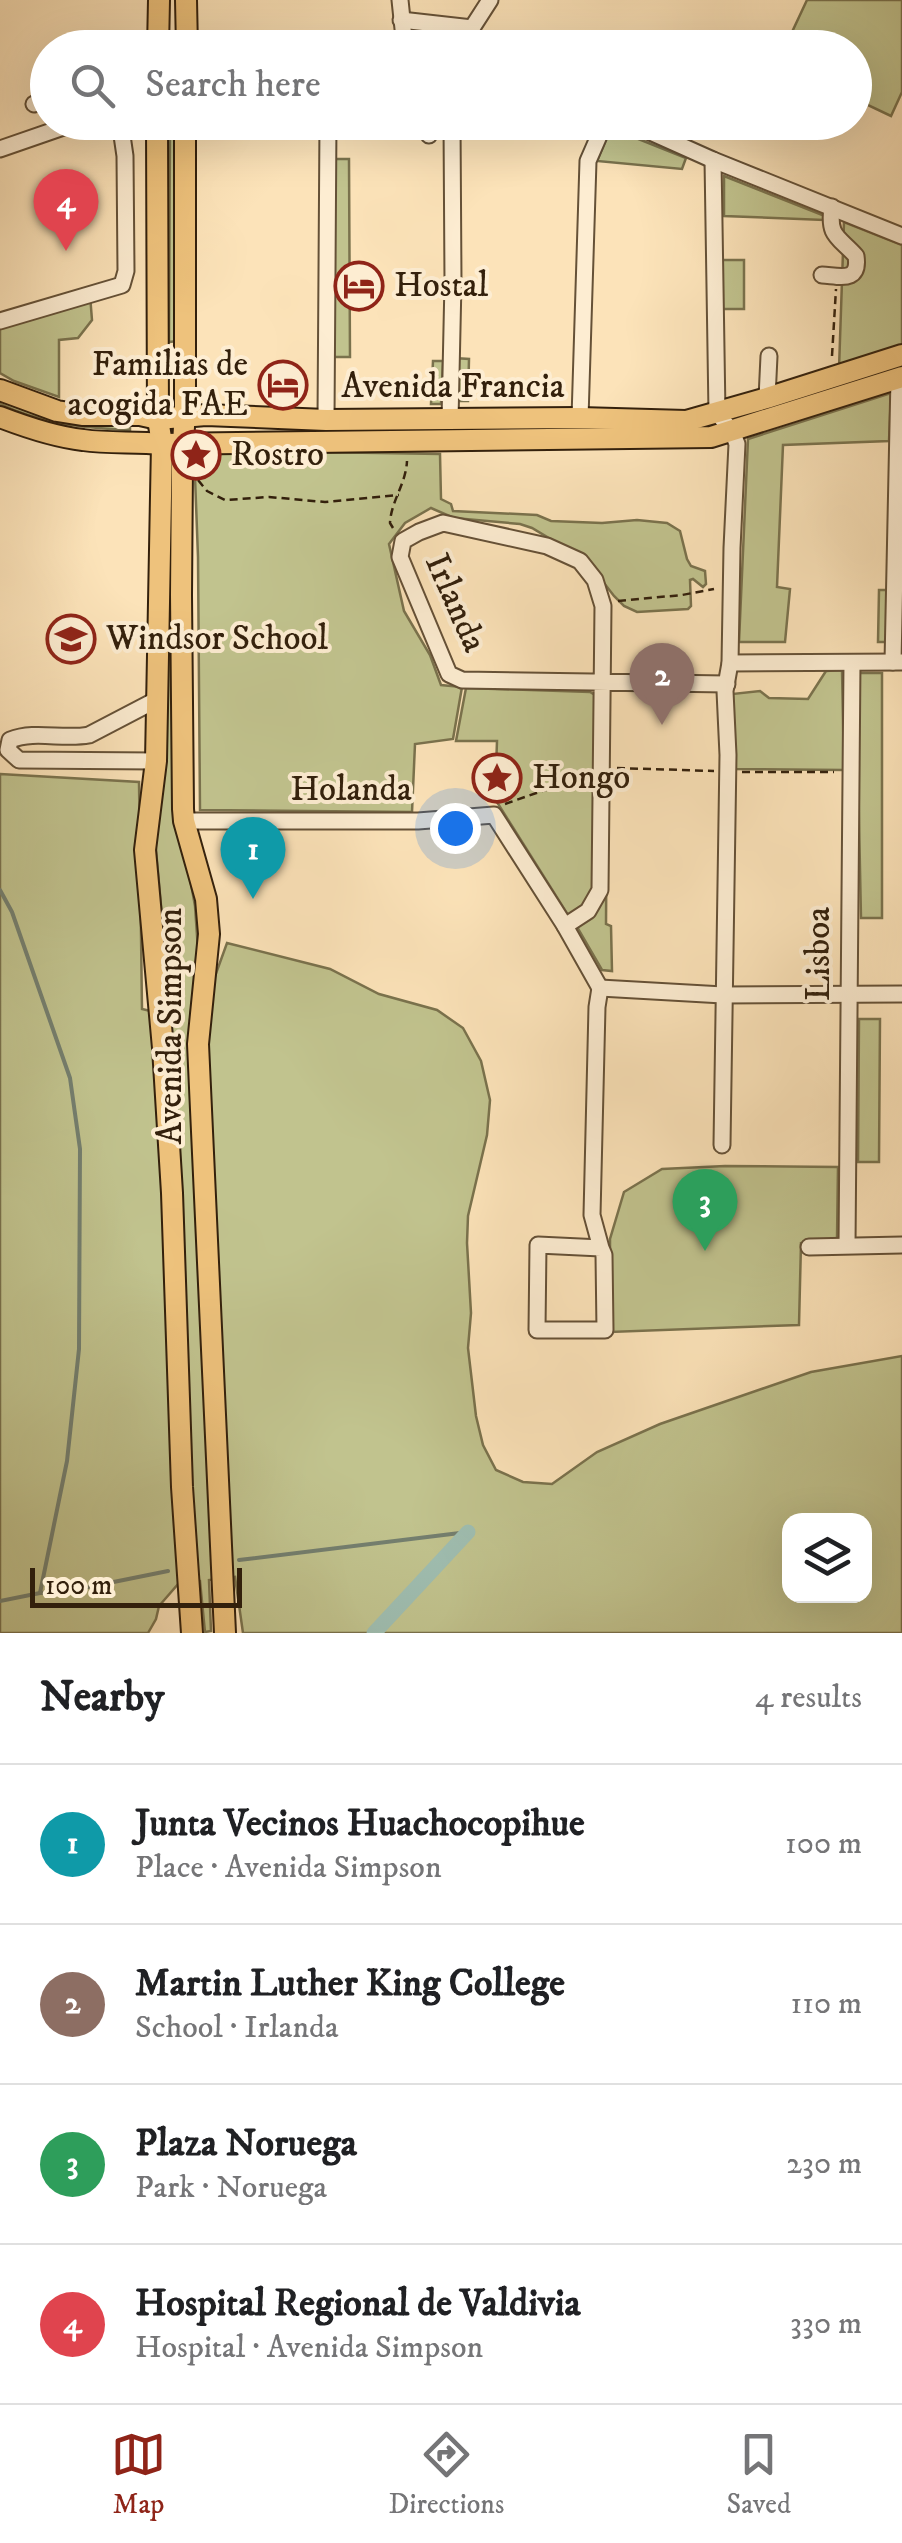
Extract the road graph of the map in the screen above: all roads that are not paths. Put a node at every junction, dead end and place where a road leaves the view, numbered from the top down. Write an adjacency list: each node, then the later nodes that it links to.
1 (158, 0): 7 (main road)
2 (186, 0): 8 (main road)
3 (400, 0): 5 (street)
4 (490, 0): 6 (street)
5 (401, 20): 6 (street); 9 (street)
6 (472, 28)
7 (158, 30)
8 (187, 30)
9 (403, 30)
10 (30, 139): 18 (street)
11 (123, 140): 23 (street)
12 (156, 140): 33 (main road, Avenida Simpson)
13 (185, 140): 31 (main road, Avenida Simpson)
14 (328, 140): 34 (street)
15 (452, 140): 35 (street)
16 (597, 140): 32 (street)
17 (668, 140): 19 (street)
18 (0, 150)
19 (713, 160): 20 (street); 29 (street)
20 (832, 207): 21 (street); 22 (street)
21 (902, 236)
22 (829, 275)
23 (0, 321)
24 (902, 355): 28 (main road, Avenida Francia)
25 (769, 356): 28 (street)
26 (900, 378): 36 (main road, Avenida Francia); 39 (street)
27 (0, 390): 33 (main road, Avenida Francia)
28 (767, 398): 29 (main road, Avenida Francia)
29 (716, 413): 32 (main road, Avenida Francia); 36 (street)
30 (0, 417): 37 (main road, Avenida Francia)
31 (183, 417): 33 (main road, Avenida Francia); 34 (main road, Avenida Francia); 37 (main road, Avenida Simpson)
32 (580, 418): 35 (main road, Avenida Francia)
33 (158, 419): 37 (main road, Avenida Simpson)
34 (326, 420): 35 (main road, Avenida Francia)
35 (450, 420)
36 (732, 431): 37 (main road, Avenida Francia); 40 (street)
37 (172, 444): 43 (main road, Avenida Simpson); 46 (main road, Avenida Simpson)
38 (852, 662): 39 (street); 40 (street); 49 (street, Lisboa)
39 (897, 662)
40 (730, 663): 42 (street)
41 (601, 682): 41 (street, Irlanda); 42 (street, Irlanda); 47 (street)
42 (727, 684): 51 (street)
43 (158, 699): 44 (street); 45 (main road, Avenida Simpson)
44 (4, 752): 45 (street)
45 (156, 761): 53 (main road, Avenida Simpson)
46 (184, 821): 47 (street, Holanda); 52 (main road, Avenida Simpson)
47 (565, 926): 48 (street)
48 (600, 988): 51 (street); 57 (street)
49 (849, 994): 50 (street); 51 (street); 55 (street, Lisboa)
50 (902, 994)
51 (723, 995): 54 (street)
52 (198, 1044): 53 (main road); 60 (main road, Avenida Simpson)
53 (164, 1048): 59 (main road, Avenida Simpson)
54 (722, 1145)
55 (847, 1245): 56 (street); 58 (street)
56 (902, 1246)
57 (600, 1248): 57 (street)
58 (809, 1248)
59 (192, 1633)
60 (225, 1633)

